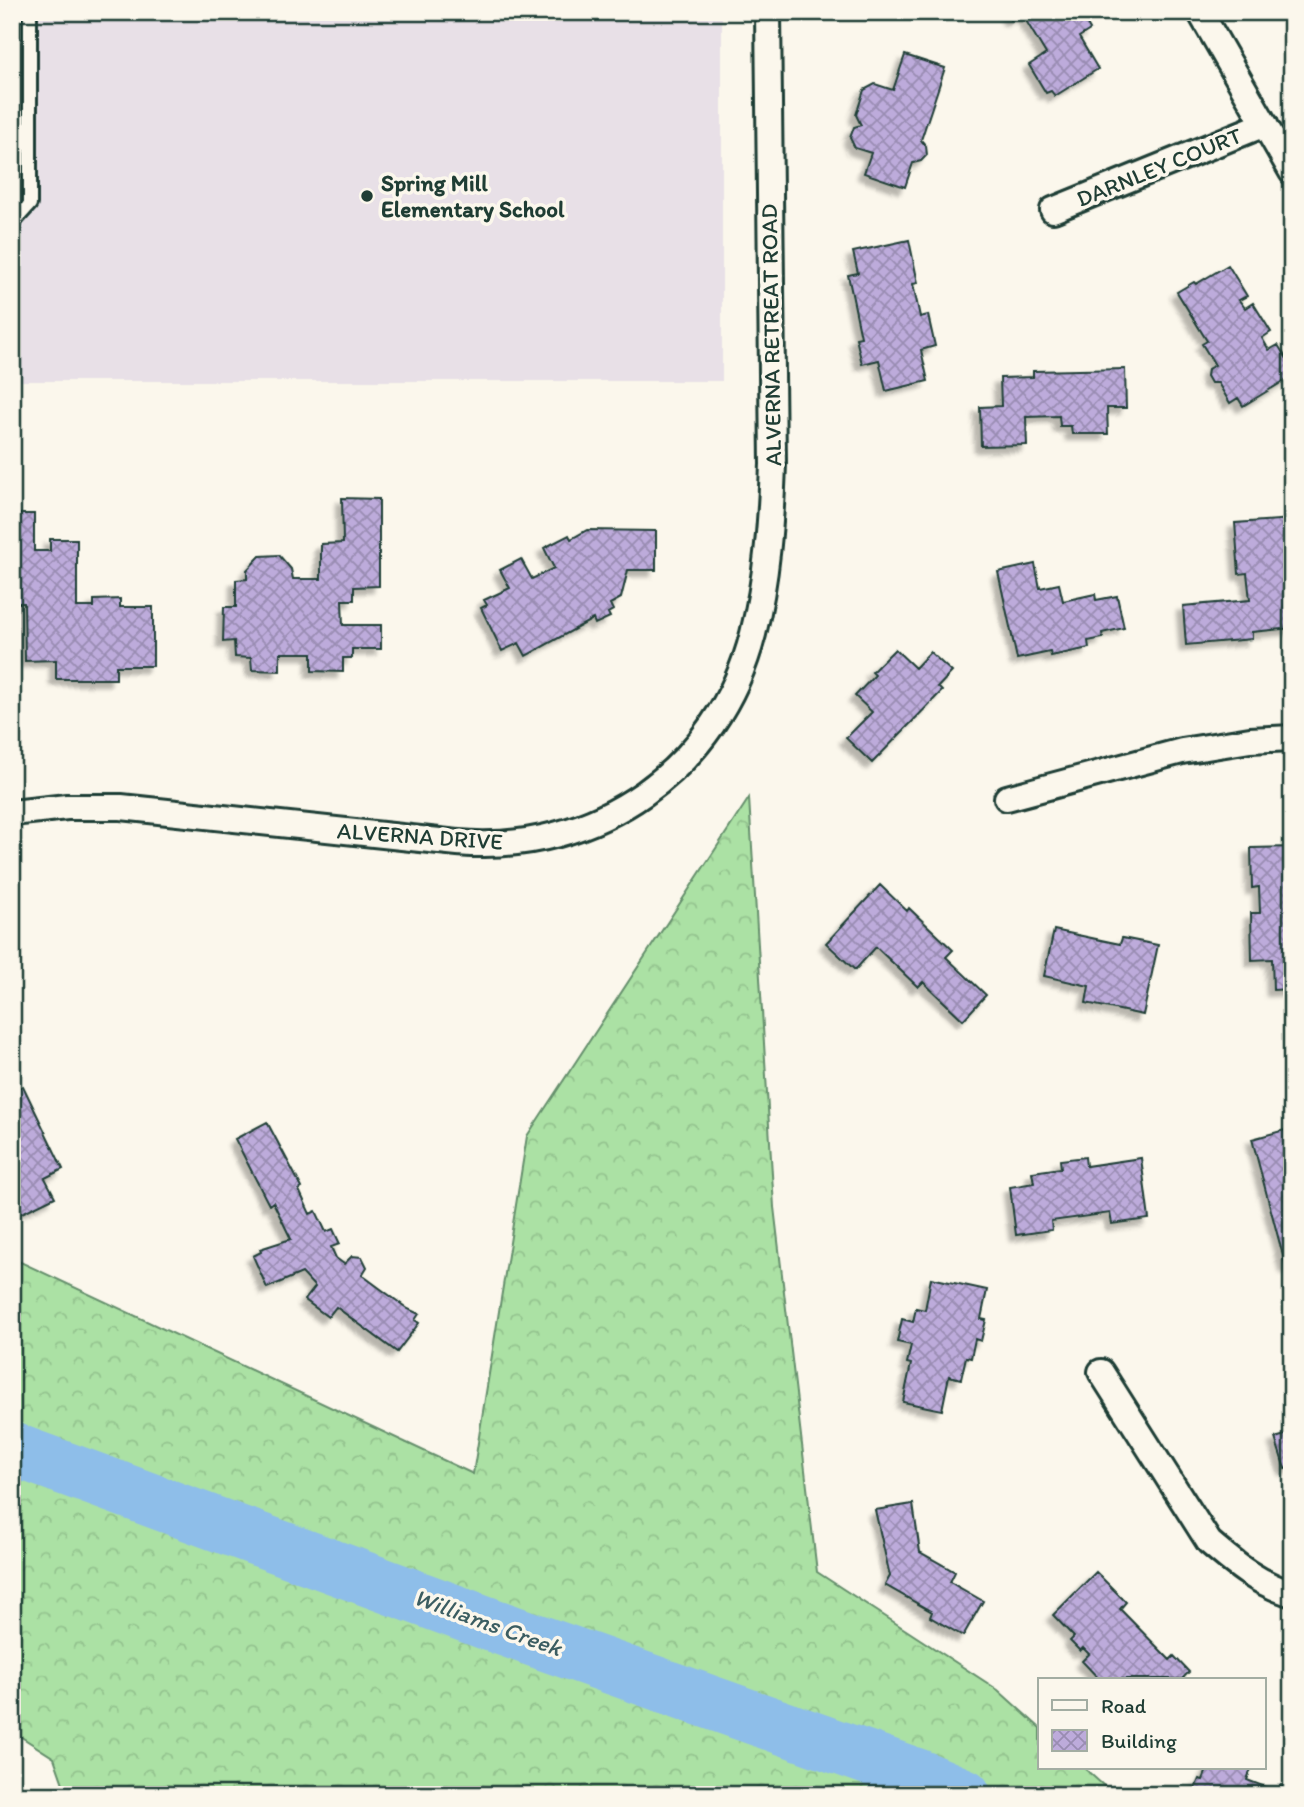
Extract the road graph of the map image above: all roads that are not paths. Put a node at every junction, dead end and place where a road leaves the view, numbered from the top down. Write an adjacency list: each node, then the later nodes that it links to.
1 (30, 12): 7 (lane)
2 (768, 12): 8 (street, ALVERNA RETREAT ROAD)
3 (1200, 12): 4 (street)
4 (1265, 124): 5 (street); 6 (street, DARNLEY COURT)
5 (1292, 173)
6 (1053, 210)
7 (12, 224)
8 (746, 656): 11 (street, ALVERNA DRIVE)
9 (1292, 738): 10 (street)
10 (1007, 798)
11 (12, 813)
12 (1101, 1372): 13 (street)
13 (1292, 1594)

